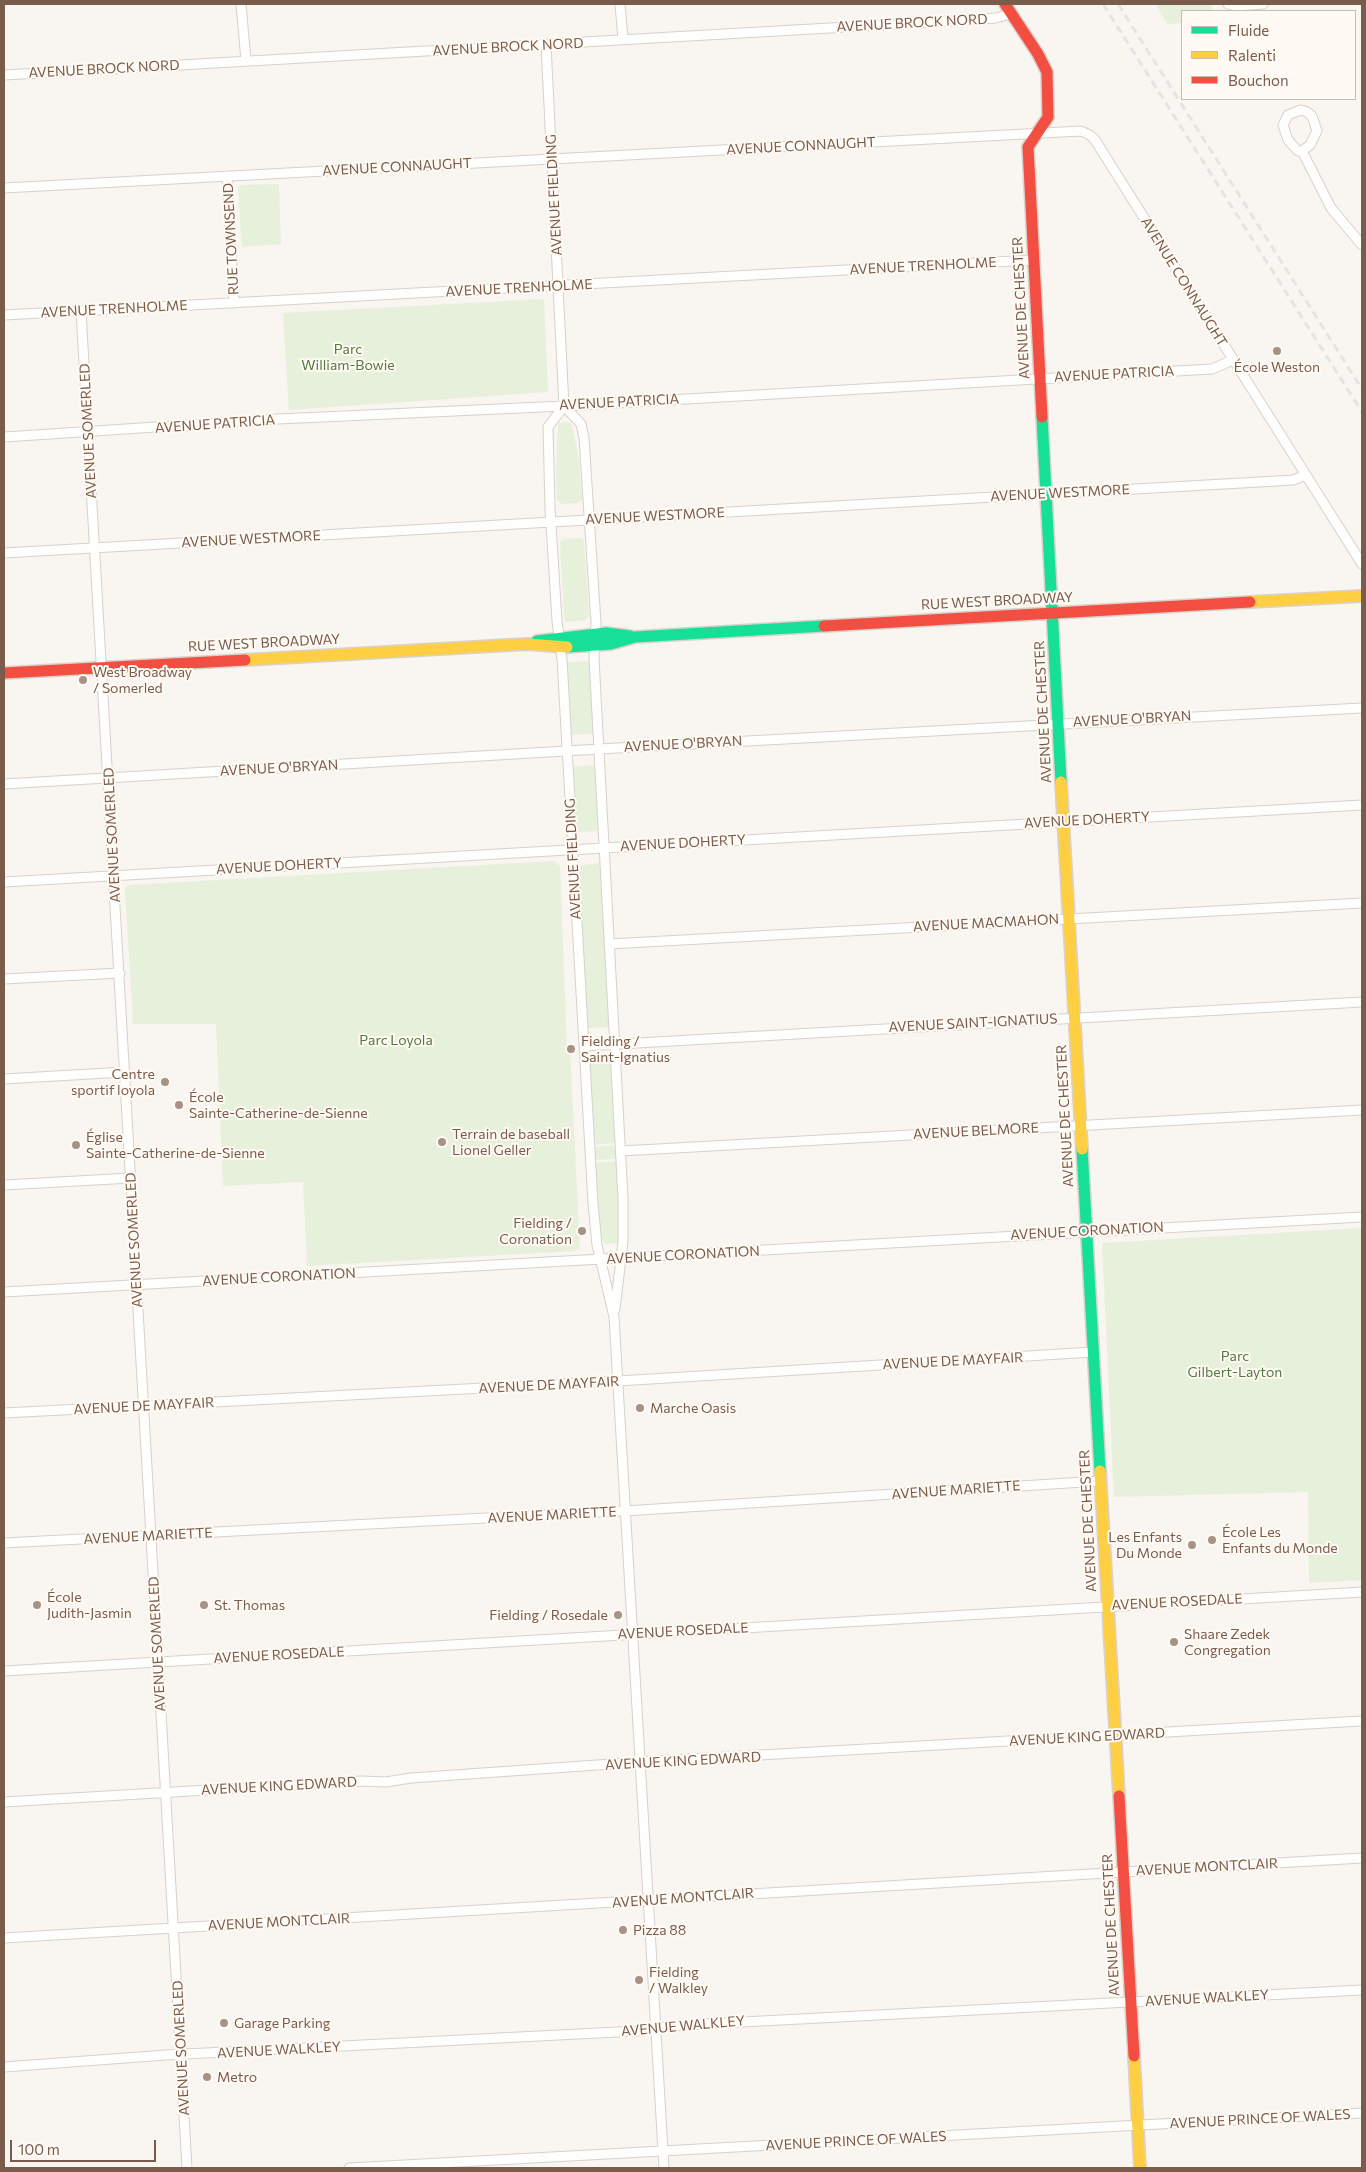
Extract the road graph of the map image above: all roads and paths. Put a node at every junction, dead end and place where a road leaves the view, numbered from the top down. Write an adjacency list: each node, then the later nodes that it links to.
1 (241, 4): 8 (street)
2 (620, 4): 6 (street)
3 (1228, 4): 4 (street)
4 (1263, 4)
5 (1008, 9): 6 (street, AVENUE BROCK NORD); 10 (street, AVENUE DE CHESTER)
6 (623, 39): 7 (street, AVENUE BROCK NORD)
7 (546, 44): 8 (street, AVENUE BROCK NORD); 12 (street, AVENUE FIELDING)
8 (246, 61): 9 (street, AVENUE BROCK NORD)
9 (4, 75)
10 (1038, 133): 12 (street, AVENUE CONNAUGHT); 16 (street, AVENUE DE CHESTER); 21 (street, AVENUE CONNAUGHT)
11 (1302, 151): 11 (street); 15 (street)
12 (552, 159): 13 (street, AVENUE CONNAUGHT); 17 (street, AVENUE FIELDING)
13 (227, 176): 14 (street, AVENUE CONNAUGHT); 18 (street, RUE TOWNSEND)
14 (4, 188)
15 (1362, 245)
16 (1034, 260): 17 (street, AVENUE TRENHOLME); 22 (street, AVENUE DE CHESTER)
17 (558, 286): 18 (street, AVENUE TRENHOLME); 23 (street, AVENUE FIELDING)
18 (234, 303): 19 (street, AVENUE TRENHOLME)
19 (81, 311): 20 (street, AVENUE TRENHOLME); 24 (street, AVENUE SOMERLED)
20 (4, 315)
21 (1233, 360): 22 (street, AVENUE PATRICIA); 26 (street, AVENUE CONNAUGHT)
22 (1040, 378): 23 (street, AVENUE PATRICIA); 27 (street, AVENUE DE CHESTER)
23 (564, 406): 24 (street, AVENUE PATRICIA); 28 (street, AVENUE FIELDING); 29 (street, AVENUE FIELDING)
24 (88, 432): 25 (street, AVENUE PATRICIA); 30 (street, AVENUE SOMERLED)
25 (4, 437)
26 (1306, 475): 27 (street, AVENUE WESTMORE); 32 (street, AVENUE CONNAUGHT)
27 (1046, 493): 28 (street, AVENUE WESTMORE); 34 (street, AVENUE DE CHESTER)
28 (589, 520): 29 (street, AVENUE WESTMORE); 35 (street, AVENUE FIELDING)
29 (551, 522): 30 (street, AVENUE WESTMORE); 36 (street, AVENUE FIELDING)
30 (95, 548): 31 (street, AVENUE WESTMORE); 37 (street, AVENUE SOMERLED)
31 (4, 553)
32 (1362, 564)
33 (1362, 596): 34 (street, RUE WEST BROADWAY)
34 (1052, 613): 35 (street, RUE WEST BROADWAY); 40 (street, AVENUE DE CHESTER)
35 (594, 639): 36 (street, RUE WEST BROADWAY); 41 (street, AVENUE FIELDING)
36 (560, 642): 37 (street, RUE WEST BROADWAY); 42 (street, AVENUE FIELDING)
37 (102, 668): 38 (street, RUE WEST BROADWAY); 43 (street, AVENUE SOMERLED)
38 (4, 673)
39 (1362, 708): 40 (street, AVENUE O'BRYAN)
40 (1059, 723): 41 (street, AVENUE O'BRYAN); 46 (street, AVENUE DE CHESTER)
41 (599, 749): 42 (street, AVENUE O'BRYAN); 47 (street, AVENUE FIELDING)
42 (567, 751): 43 (street, AVENUE O'BRYAN); 48 (street, AVENUE FIELDING)
43 (109, 778): 44 (street, AVENUE O'BRYAN); 49 (street, AVENUE SOMERLED)
44 (4, 784)
45 (1362, 805): 46 (street, AVENUE DOHERTY)
46 (1064, 821): 47 (street, AVENUE DOHERTY); 52 (street, AVENUE DE CHESTER)
47 (604, 847): 48 (street, AVENUE DOHERTY); 53 (street, AVENUE FIELDING)
48 (572, 849): 49 (street, AVENUE DOHERTY); 59 (street, AVENUE FIELDING)
49 (114, 875): 50 (street, AVENUE DOHERTY); 54 (street, AVENUE SOMERLED)
50 (4, 882)
51 (1362, 903): 52 (street, AVENUE MACMAHON)
52 (1069, 918): 53 (street, AVENUE MACMAHON); 57 (street, AVENUE DE CHESTER)
53 (609, 944): 58 (street, AVENUE FIELDING)
54 (120, 973): 55 (street); 60 (street, AVENUE SOMERLED)
55 (4, 980)
56 (1362, 1002): 57 (street, AVENUE SAINT-IGNATIUS)
57 (1074, 1017): 58 (street, AVENUE SAINT-IGNATIUS); 63 (street, AVENUE DE CHESTER)
58 (615, 1044): 59 (street, AVENUE SAINT-IGNATIUS); 64 (street, AVENUE FIELDING)
59 (584, 1046): 70 (street, AVENUE FIELDING)
60 (124, 1072): 61 (street); 65 (street, AVENUE SOMERLED)
61 (4, 1079)
62 (1362, 1110): 63 (street, AVENUE BELMORE)
63 (1081, 1124): 64 (street, AVENUE BELMORE); 68 (street, AVENUE DE CHESTER)
64 (621, 1152): 69 (street, AVENUE FIELDING)
65 (130, 1178): 66 (street); 71 (street, AVENUE SOMERLED)
66 (4, 1185)
67 (1362, 1217): 68 (street, AVENUE CORONATION)
68 (1087, 1231): 69 (street, AVENUE CORONATION); 74 (street, AVENUE DE CHESTER)
69 (621, 1258): 70 (street, AVENUE CORONATION); 73 (street, AVENUE FIELDING)
70 (601, 1260): 71 (street, AVENUE CORONATION); 73 (street, AVENUE FIELDING)
71 (136, 1285): 72 (street, AVENUE CORONATION); 76 (street, AVENUE SOMERLED)
72 (4, 1292)
73 (614, 1317): 75 (street, AVENUE FIELDING)
74 (1093, 1352): 75 (street, AVENUE DE MAYFAIR); 78 (street, AVENUE DE CHESTER)
75 (618, 1381): 76 (street, AVENUE DE MAYFAIR); 79 (street, AVENUE FIELDING)
76 (143, 1406): 77 (street, AVENUE DE MAYFAIR); 80 (street, AVENUE SOMERLED)
77 (4, 1413)
78 (1100, 1481): 79 (street, AVENUE MARIETTE); 83 (street, AVENUE DE CHESTER)
79 (626, 1511): 80 (street, AVENUE MARIETTE); 84 (street, AVENUE FIELDING)
80 (151, 1536): 81 (street, AVENUE MARIETTE); 85 (street, AVENUE SOMERLED)
81 (4, 1543)
82 (1362, 1592): 83 (street, AVENUE ROSEDALE)
83 (1107, 1606): 84 (street, AVENUE ROSEDALE); 88 (street, AVENUE DE CHESTER)
84 (633, 1634): 85 (street, AVENUE ROSEDALE); 89 (street, AVENUE FIELDING)
85 (158, 1662): 86 (street, AVENUE ROSEDALE); 90 (street, AVENUE SOMERLED)
86 (4, 1671)
87 (1362, 1721): 88 (street, AVENUE KING EDWARD)
88 (1115, 1735): 89 (street, AVENUE KING EDWARD); 93 (street, AVENUE DE CHESTER)
89 (640, 1763): 90 (street, AVENUE KING EDWARD); 94 (street, AVENUE FIELDING)
90 (166, 1793): 91 (street, AVENUE KING EDWARD); 95 (street, AVENUE SOMERLED)
91 (4, 1802)
92 (1362, 1858): 93 (street, AVENUE MONTCLAIR)
93 (1124, 1871): 94 (street, AVENUE MONTCLAIR); 98 (street, AVENUE DE CHESTER)
94 (648, 1900): 95 (street, AVENUE MONTCLAIR); 99 (street, AVENUE FIELDING)
95 (174, 1928): 96 (street, AVENUE MONTCLAIR); 100 (street, AVENUE SOMERLED)
96 (4, 1938)
97 (1362, 1990): 98 (street, AVENUE WALKLEY)
98 (1130, 2002): 99 (street, AVENUE WALKLEY); 103 (street, AVENUE DE CHESTER)
99 (656, 2029): 100 (street, AVENUE WALKLEY); 104 (street, AVENUE FIELDING)
100 (181, 2055): 101 (street, AVENUE WALKLEY); 105 (street, AVENUE SOMERLED)
101 (4, 2067)
102 (1362, 2113): 103 (street, AVENUE PRINCE OF WALES)
103 (1138, 2125): 104 (street, AVENUE PRINCE OF WALES); 108 (street, AVENUE DE CHESTER)
104 (663, 2150): 106 (street, AVENUE PRINCE OF WALES); 107 (street, AVENUE FIELDING)
105 (187, 2168)
106 (349, 2168)
107 (664, 2168)
108 (1140, 2168)

